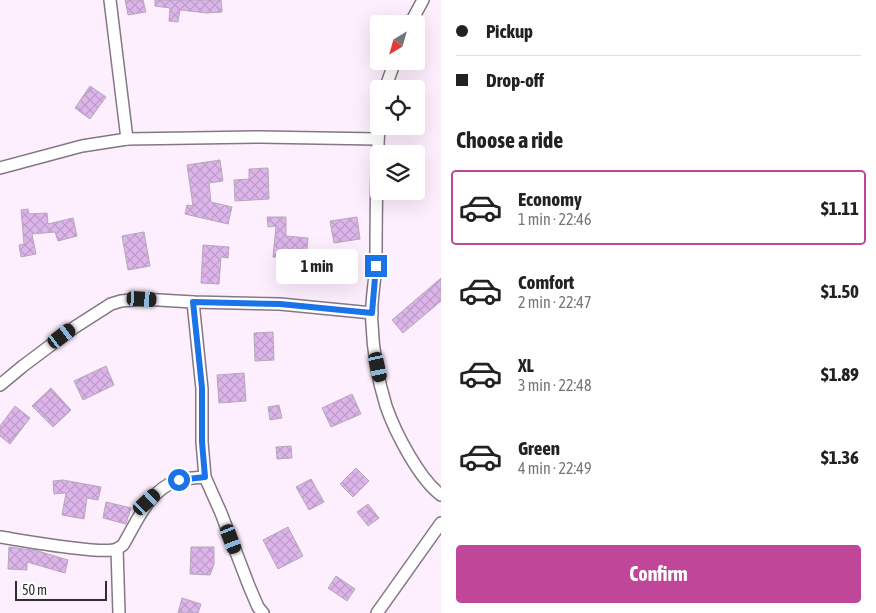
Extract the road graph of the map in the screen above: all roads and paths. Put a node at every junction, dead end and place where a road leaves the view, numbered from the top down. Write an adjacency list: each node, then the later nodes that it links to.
1 (110, 0): 5 (street)
2 (423, 0): 3 (street)
3 (415, 15)
4 (378, 135): 6 (street)
5 (127, 139): 6 (street); 7 (street)
6 (378, 140): 9 (street)
7 (0, 168)
8 (193, 302): 9 (street); 10 (street); 11 (street)
9 (372, 313): 12 (street)
10 (0, 385)
11 (205, 477): 15 (street); 17 (street)
12 (441, 496)
13 (441, 523): 18 (street)
14 (0, 537): 15 (street)
15 (117, 549): 16 (street)
16 (119, 613)
17 (263, 613)
18 (377, 613)

